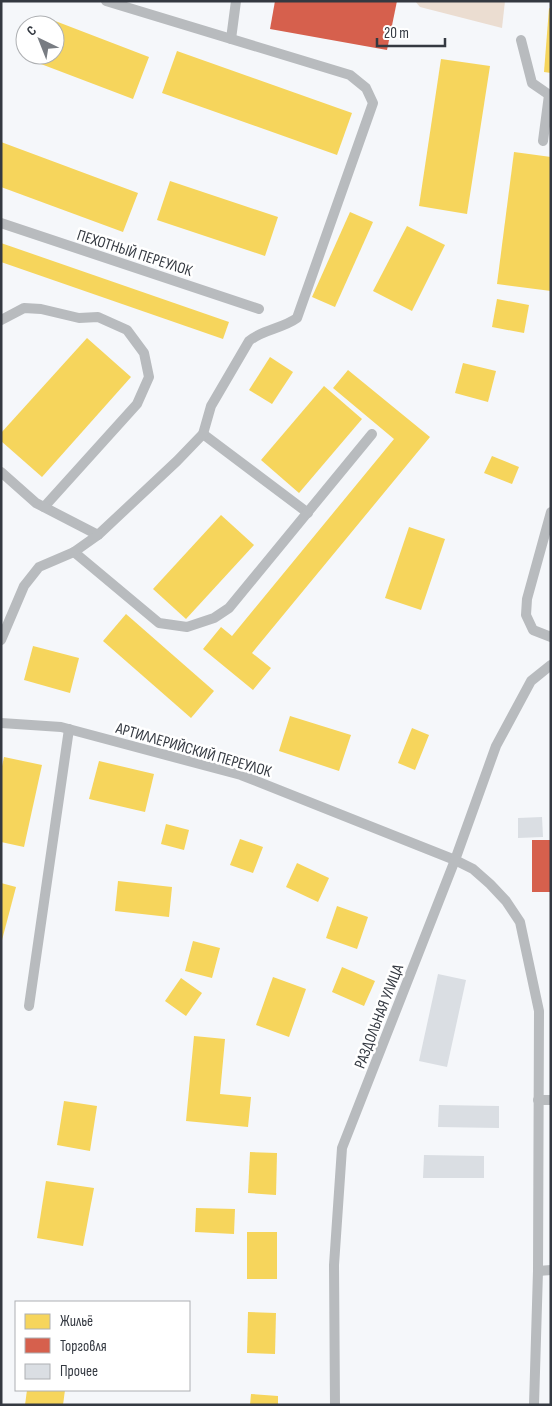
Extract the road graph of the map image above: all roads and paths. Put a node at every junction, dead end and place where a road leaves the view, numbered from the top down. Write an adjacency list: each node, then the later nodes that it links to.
1 (106, 1): 3 (lane)
2 (236, 1): 3 (lane)
3 (231, 39): 10 (lane)
4 (521, 40): 5 (lane)
5 (550, 96): 6 (lane)
6 (543, 141)
7 (1, 223): 8 (lane, ПЕХОТНЫЙ ПЕРЕУЛОК)
8 (259, 309)
9 (1, 320): 13 (lane)
10 (203, 434): 15 (lane); 16 (lane)
11 (372, 434): 15 (lane)
12 (1, 472): 13 (lane)
13 (44, 507): 16 (lane)
14 (551, 512): 18 (lane)
15 (308, 513): 17 (lane)
16 (98, 535): 17 (lane)
17 (74, 552): 19 (lane)
18 (551, 637)
19 (1, 640)
20 (551, 666): 23 (lane, РАЗДОЛЬНАЯ УЛИЦА)
21 (1, 723): 22 (lane, АРТИЛЛЕРИЙСКИЙ ПЕРЕУЛОК)
22 (70, 729): 23 (lane, АРТИЛЛЕРИЙСКИЙ ПЕРЕУЛОК); 24 (lane)
23 (455, 860): 25 (lane, АРТИЛЛЕРИЙСКИЙ ПЕРЕУЛОК); 29 (lane, РАЗДОЛЬНАЯ УЛИЦА)
24 (29, 1006)
25 (538, 1100): 26 (lane); 27 (lane, АРТИЛЛЕРИЙСКИЙ ПЕРЕУЛОК)
26 (551, 1100)
27 (538, 1270): 28 (lane); 30 (lane, АРТИЛЛЕРИЙСКИЙ ПЕРЕУЛОК)
28 (551, 1270)
29 (335, 1405)
30 (534, 1405)

